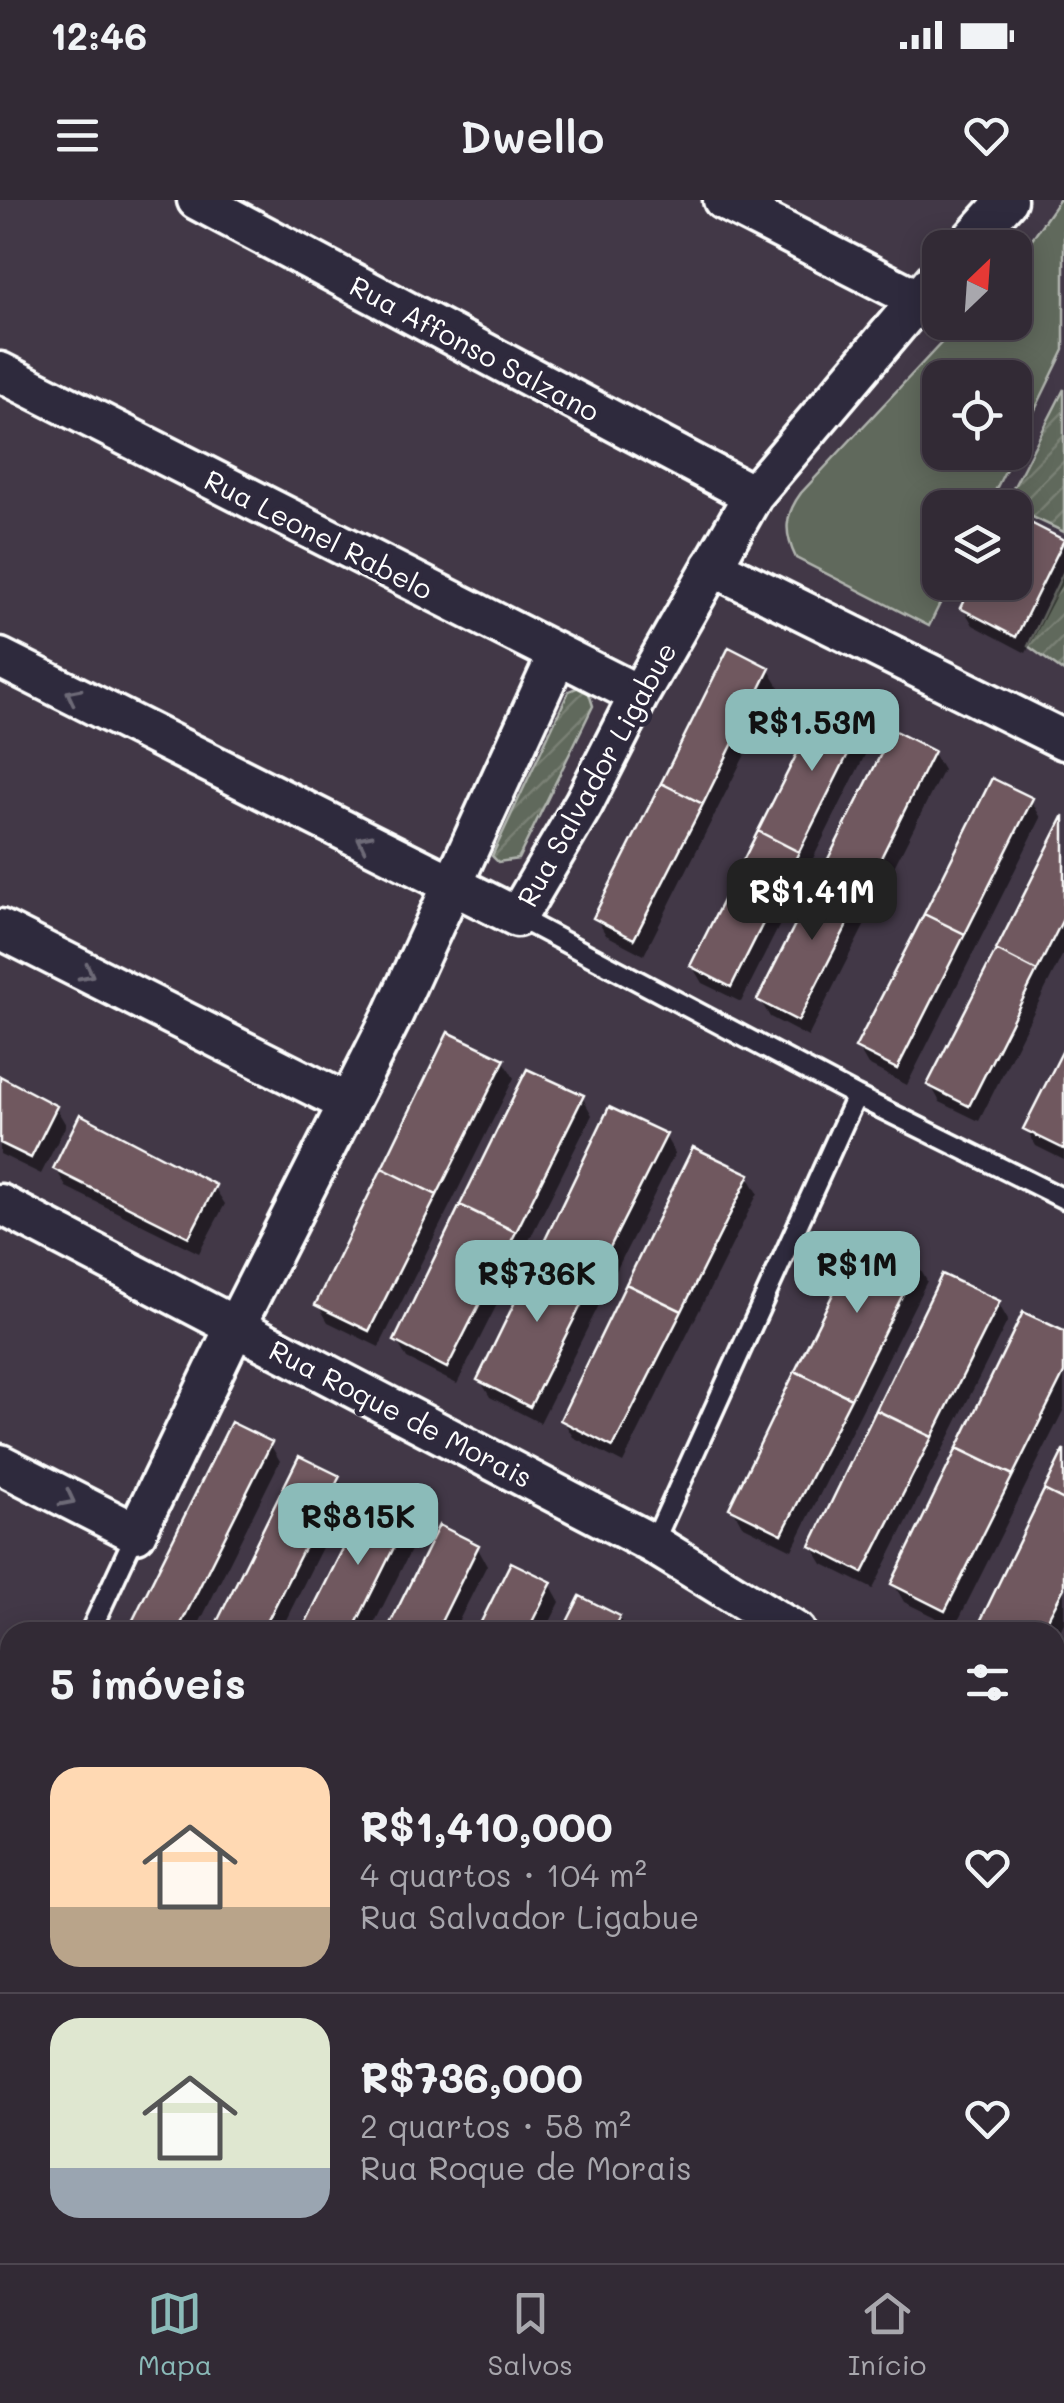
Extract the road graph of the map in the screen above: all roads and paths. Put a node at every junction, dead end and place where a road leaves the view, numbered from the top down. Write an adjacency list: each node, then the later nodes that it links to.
1 (197, 200): 8 (street, Rua Affonso Salzano)
2 (723, 200): 5 (street)
3 (1007, 200): 4 (street)
4 (980, 230)
5 (922, 284)
6 (922, 295): 8 (street, Rua Salvador Ligabue)
7 (0, 372): 10 (street, Rua Leonel Rabelo)
8 (753, 496): 9 (street, Rua Salvador Ligabue)
9 (712, 566): 12 (street, Rua Salvador Ligabue); 13 (street)
10 (557, 656): 12 (street, Rua Leonel Rabelo); 14 (street)
11 (0, 658): 14 (street, Rua Salvador Ligabue, one-way to 11)
12 (639, 695): 15 (street, Rua Salvador Ligabue)
13 (1064, 740)
14 (451, 884): 15 (street, Rua Salvador Ligabue); 18 (street)
15 (517, 916): 17 (lane)
16 (0, 929): 18 (street, one-way to 18)
17 (856, 1096): 19 (lane); 24 (lane)
18 (347, 1104): 21 (street)
19 (1064, 1200)
20 (0, 1204): 21 (street, Rua Roque de Morais)
21 (235, 1327): 23 (street); 24 (street, Rua Roque de Morais)
22 (0, 1464): 23 (street, one-way to 23)
23 (136, 1533): 25 (lane)
24 (653, 1544): 26 (street, Rua Roque de Morais)
25 (95, 1622)
26 (780, 1622)

